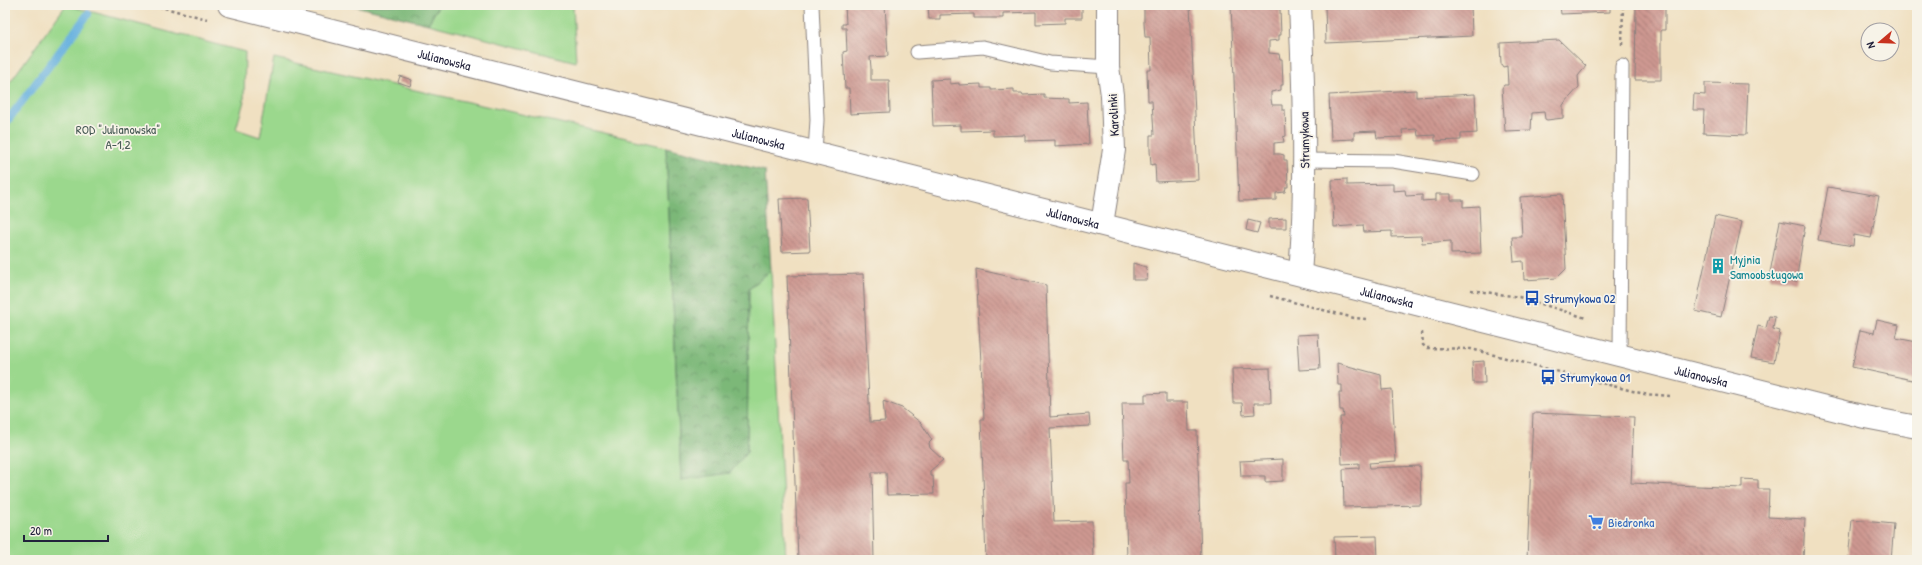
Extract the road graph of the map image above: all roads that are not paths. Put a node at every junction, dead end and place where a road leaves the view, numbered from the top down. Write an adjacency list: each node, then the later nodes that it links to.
1 (229, 5): 8 (street, Julianowska)
2 (812, 5): 8 (lane)
3 (1108, 5): 7 (street, Karolinki)
4 (1300, 5): 9 (street, Strumykowa)
5 (917, 52): 7 (lane)
6 (1622, 66): 13 (lane)
7 (1108, 67): 11 (street, Karolinki)
8 (815, 152): 11 (street, Julianowska)
9 (1305, 160): 10 (lane); 12 (street, Strumykowa)
10 (1473, 174)
11 (1102, 224): 12 (street, Julianowska)
12 (1300, 274): 13 (street, Julianowska)
13 (1620, 355): 14 (street, Julianowska)
14 (1917, 427)

